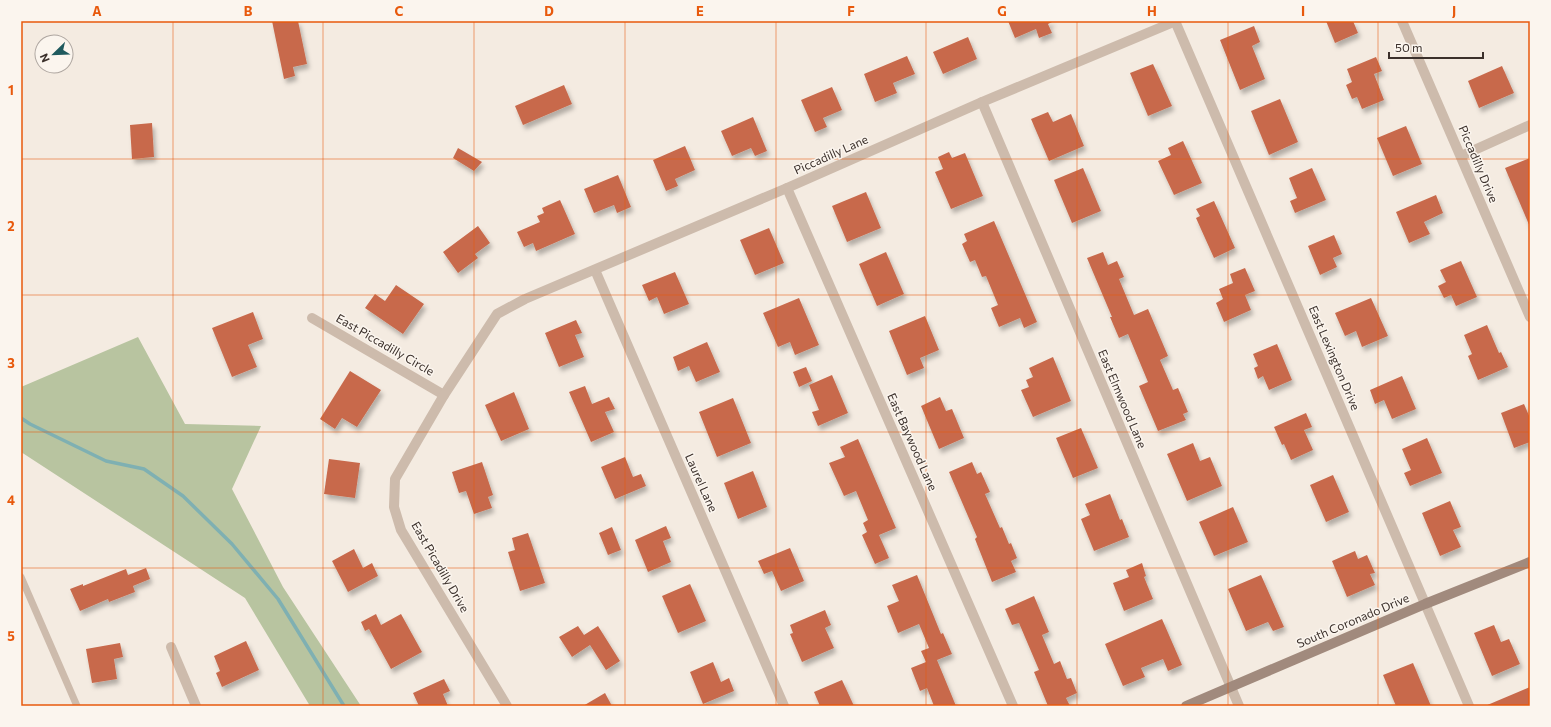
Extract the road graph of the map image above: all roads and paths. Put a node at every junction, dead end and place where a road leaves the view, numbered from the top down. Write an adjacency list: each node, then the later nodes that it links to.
1 (1175, 21): 3 (street, Piccadilly Lane); 14 (street, East Lexington Drive)
2 (1402, 21): 5 (street, Piccadilly Drive)
3 (982, 102): 6 (street, Piccadilly Lane); 16 (street, East Elmwood Lane)
4 (1530, 125): 5 (street)
5 (1461, 156): 9 (street, Piccadilly Drive)
6 (787, 188): 7 (street, Piccadilly Lane); 21 (street, East Baywood Lane)
7 (595, 270): 8 (street, Piccadilly Lane); 20 (street, Laurel Lane)
8 (497, 314): 11 (street, East Picadilly Drive)
9 (1530, 317)
10 (312, 318): 11 (street, East Piccadilly Circle)
11 (444, 395): 19 (street, East Picadilly Drive)
12 (1530, 562): 14 (street, South Coronado Drive)
13 (21, 576): 17 (lane)
14 (1426, 604): 16 (street, South Coronado Drive); 24 (street, East Lexington Drive)
15 (171, 647): 18 (street)
16 (1231, 687): 22 (street, South Coronado Drive); 23 (street, East Elmwood Lane)
17 (77, 706)
18 (196, 706)
19 (507, 706)
20 (784, 706)
21 (1013, 706)
22 (1186, 706)
23 (1239, 706)
24 (1469, 706)

